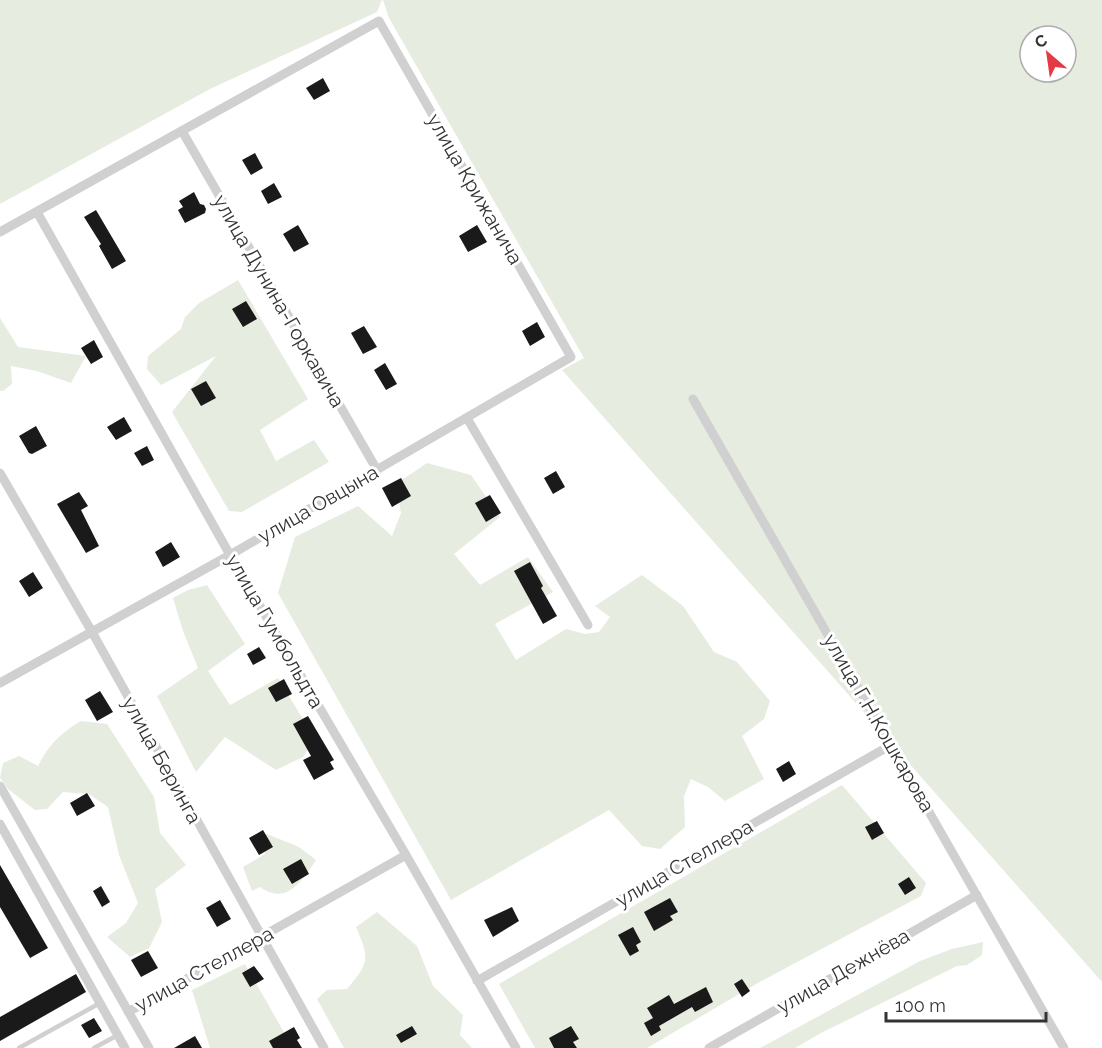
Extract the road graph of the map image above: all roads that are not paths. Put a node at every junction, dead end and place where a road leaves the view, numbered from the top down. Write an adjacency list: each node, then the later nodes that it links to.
1 (182, 131): 2 (street); 4 (street, улица Крижанича); 7 (street, улица Дунина-Горкавича)
2 (37, 212): 3 (street); 9 (street, улица Гумбольдта)
3 (0, 232)
4 (571, 357): 6 (street, улица Овцына)
5 (693, 399): 13 (street, улица Г.Н.Кошкарова)
6 (467, 418): 7 (street, улица Овцына); 10 (street)
7 (377, 470): 9 (street, улица Овцына)
8 (0, 472): 11 (street, улица Беринга)
9 (230, 555): 11 (street, улица Овцына); 16 (street, улица Гумбольдта)
10 (588, 625)
11 (92, 632): 12 (street, улица Овцына); 18 (street, улица Беринга)
12 (0, 683)
13 (891, 745): 17 (street, улица Г.Н.Кошкарова); 19 (street, улица Стеллера)
14 (0, 786): 21 (street)
15 (0, 824): 20 (street)
16 (406, 855): 18 (street, улица Стеллера); 19 (street, улица Гумбольдта)
17 (977, 895): 29 (street, улица Дежнёва); 30 (street, улица Г.Н.Кошкарова)
18 (260, 937): 21 (street, улица Стеллера); 27 (street, улица Беринга)
19 (477, 981): 28 (street, улица Гумбольдта)
20 (100, 1003): 22 (street); 23 (lane)
21 (128, 1011): 26 (street)
22 (118, 1035): 24 (lane); 25 (street)
23 (19, 1048)
24 (94, 1048)
25 (125, 1048)
26 (149, 1048)
27 (324, 1048)
28 (516, 1048)
29 (709, 1048)
30 (1064, 1048)

